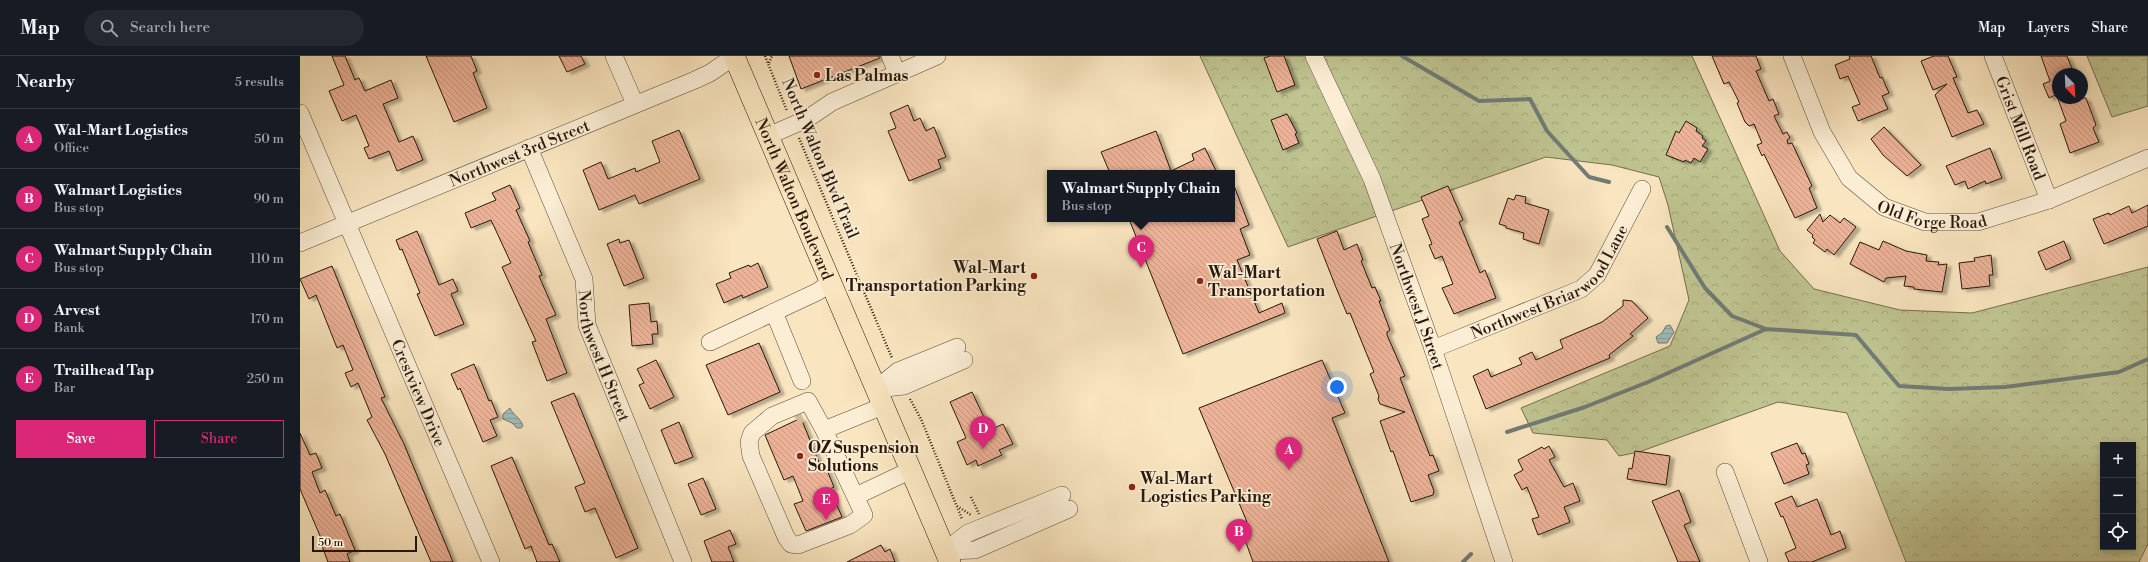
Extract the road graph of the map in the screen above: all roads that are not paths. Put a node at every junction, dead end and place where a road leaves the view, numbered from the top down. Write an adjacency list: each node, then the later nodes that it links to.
1 (614, 56): 9 (street)
2 (735, 56): 9 (street, Northwest 3rd Street); 11 (main road, North Walton Boulevard)
3 (890, 56): 8 (street)
4 (937, 56): 8 (street)
5 (1314, 56): 21 (street, Northwest J Street)
6 (1792, 56): 15 (street, Old Forge Road)
7 (1993, 56): 15 (street, Grist Mill Road)
8 (897, 74): 11 (street)
9 (635, 104): 12 (street, Northwest 3rd Street)
10 (300, 113): 16 (street, Crestview Drive)
11 (768, 136): 18 (main road, North Walton Boulevard)
12 (529, 148): 16 (street, Northwest 3rd Street); 32 (street, Northwest H Street)
13 (2148, 158): 15 (street, Old Forge Road)
14 (1642, 189): 21 (street, Northwest Briarwood Lane)
15 (2049, 200)
16 (347, 223): 17 (street, Northwest 3rd Street); 31 (street, Crestview Drive)
17 (300, 243)
18 (830, 283): 19 (street); 24 (main road, North Walton Boulevard)
19 (774, 312): 20 (street); 23 (street)
20 (710, 342)
21 (1433, 349): 33 (street, Northwest J Street)
22 (961, 354): 24 (street)
23 (802, 381)
24 (880, 397): 25 (street); 26 (main road, North Walton Boulevard)
25 (824, 430): 28 (street); 28 (street)
26 (911, 470): 28 (street); 30 (main road, North Walton Boulevard)
27 (1725, 472): 34 (street)
28 (856, 496)
29 (1066, 502): 30 (street)
30 (948, 556)
31 (491, 562)
32 (683, 562)
33 (1504, 562)
34 (1759, 562)

